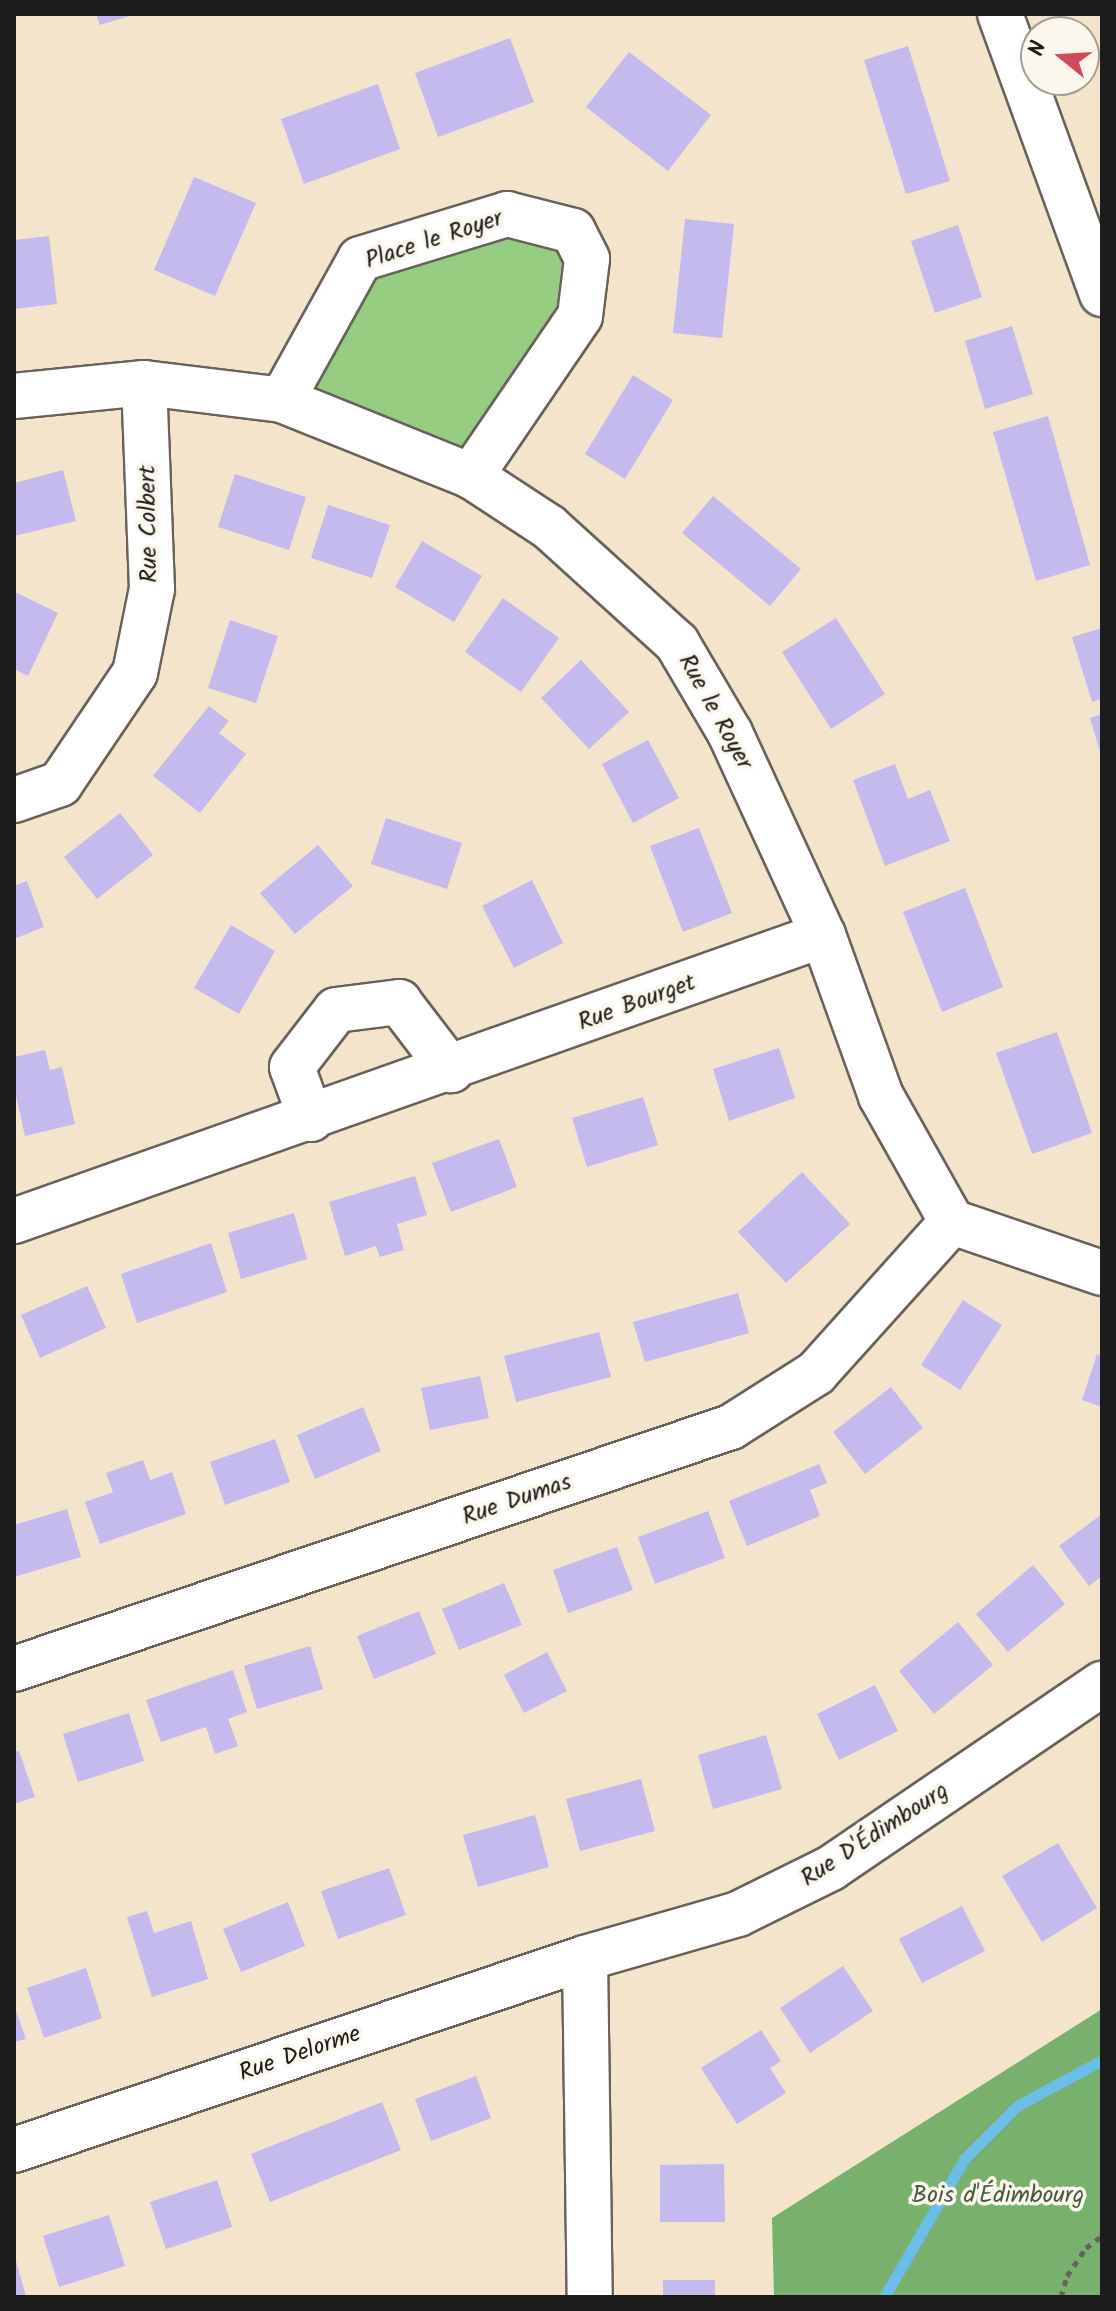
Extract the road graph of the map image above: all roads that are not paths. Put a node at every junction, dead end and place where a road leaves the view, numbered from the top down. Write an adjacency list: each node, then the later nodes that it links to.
1 (1000, 14): 2 (street)
2 (1102, 294)
3 (144, 383): 4 (street, Rue le Royer); 5 (street, Rue le Royer); 7 (street, Rue Colbert)
4 (14, 396)
5 (282, 400): 6 (street, Rue le Royer); 6 (street, Place le Royer)
6 (471, 476): 8 (street, Rue le Royer)
7 (14, 800)
8 (823, 935): 9 (street, Rue Bourget); 12 (street, Rue le Royer)
9 (451, 1070): 10 (street, Rue Bourget); 10 (street)
10 (311, 1119): 11 (street, Rue Bourget)
11 (14, 1221)
12 (952, 1222): 13 (street); 14 (street, Rue Dumas)
13 (1102, 1273)
14 (14, 1669)
15 (1102, 1684): 16 (street, Rue D'Édimbourg)
16 (585, 1958): 17 (street, Rue Delorme); 18 (street)
17 (14, 2150)
18 (590, 2297)

